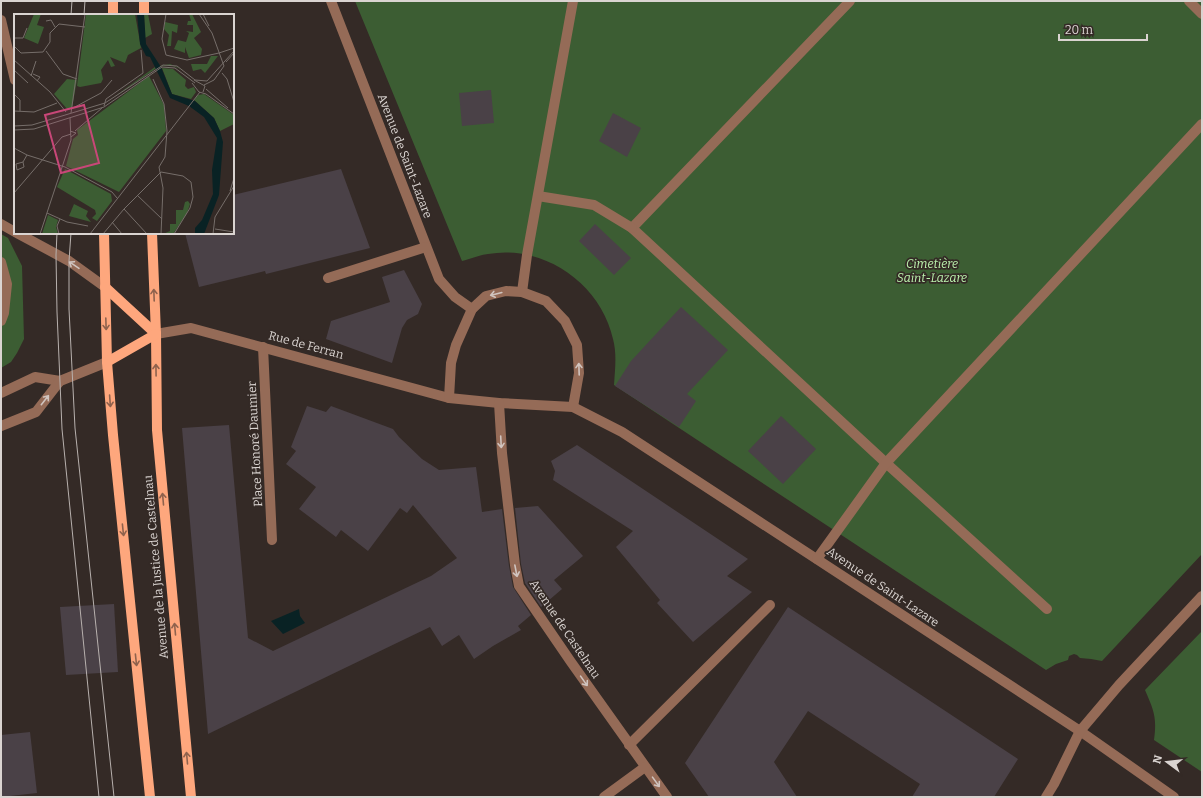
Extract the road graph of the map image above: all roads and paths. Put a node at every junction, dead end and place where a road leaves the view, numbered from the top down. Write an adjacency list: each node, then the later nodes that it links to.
1 (113, 1): 7 (main road)
2 (144, 1): 8 (main road)
3 (331, 1): 20 (street, Avenue de Saint-Lazare)
4 (573, 1): 13 (street)
5 (850, 1): 15 (street)
6 (1189, 1): 9 (street)
7 (112, 14)
8 (144, 14)
9 (1202, 14)
10 (1, 20): 11 (street)
11 (14, 76)
12 (1202, 124): 36 (street)
13 (538, 196): 15 (street); 24 (street)
14 (1, 224): 16 (street)
15 (632, 228): 36 (street)
16 (14, 231)
17 (19, 234): 23 (street, one-way to 17)
18 (104, 234): 23 (main road)
19 (152, 234): 27 (main road, Avenue de la Justice de Castelnau, one-way to 19)
20 (426, 247): 22 (street); 25 (street, Avenue de Saint-Lazare)
21 (1, 262): 26 (street)
22 (328, 278)
23 (105, 287): 27 (main road); 29 (main road, one-way to 29)
24 (522, 292): 25 (street, one-way to 25); 34 (street, one-way to 24)
25 (472, 309): 32 (street)
26 (1, 321)
27 (156, 334): 28 (street, Rue de Ferran); 29 (main road); 46 (main road, Avenue de la Justice de Castelnau, one-way to 27)
28 (263, 347): 32 (street, Rue de Ferran); 37 (street, Place Honoré Daumier)
29 (107, 362): 30 (street); 45 (main road, one-way to 45)
30 (60, 381): 31 (street); 35 (street, one-way to 30)
31 (1, 393)
32 (449, 398): 33 (street)
33 (499, 403): 34 (street); 43 (street, Avenue de Castelnau, one-way to 43)
34 (573, 407): 38 (street, Avenue de Saint-Lazare)
35 (1, 426)
36 (886, 463): 38 (street); 41 (street)
37 (272, 540)
38 (817, 559): 42 (street, Avenue de Saint-Lazare)
39 (1202, 596): 42 (street)
40 (770, 605): 43 (street)
41 (1047, 609)
42 (1080, 731): 49 (street); 50 (street, Avenue de Saint-Lazare)
43 (629, 745): 44 (street, Avenue de Castelnau)
44 (645, 767): 47 (street); 48 (street, Avenue de Castelnau, one-way to 48)
45 (150, 797)
46 (190, 797)
47 (604, 797)
48 (667, 797)
49 (1046, 797)
50 (1174, 797)

